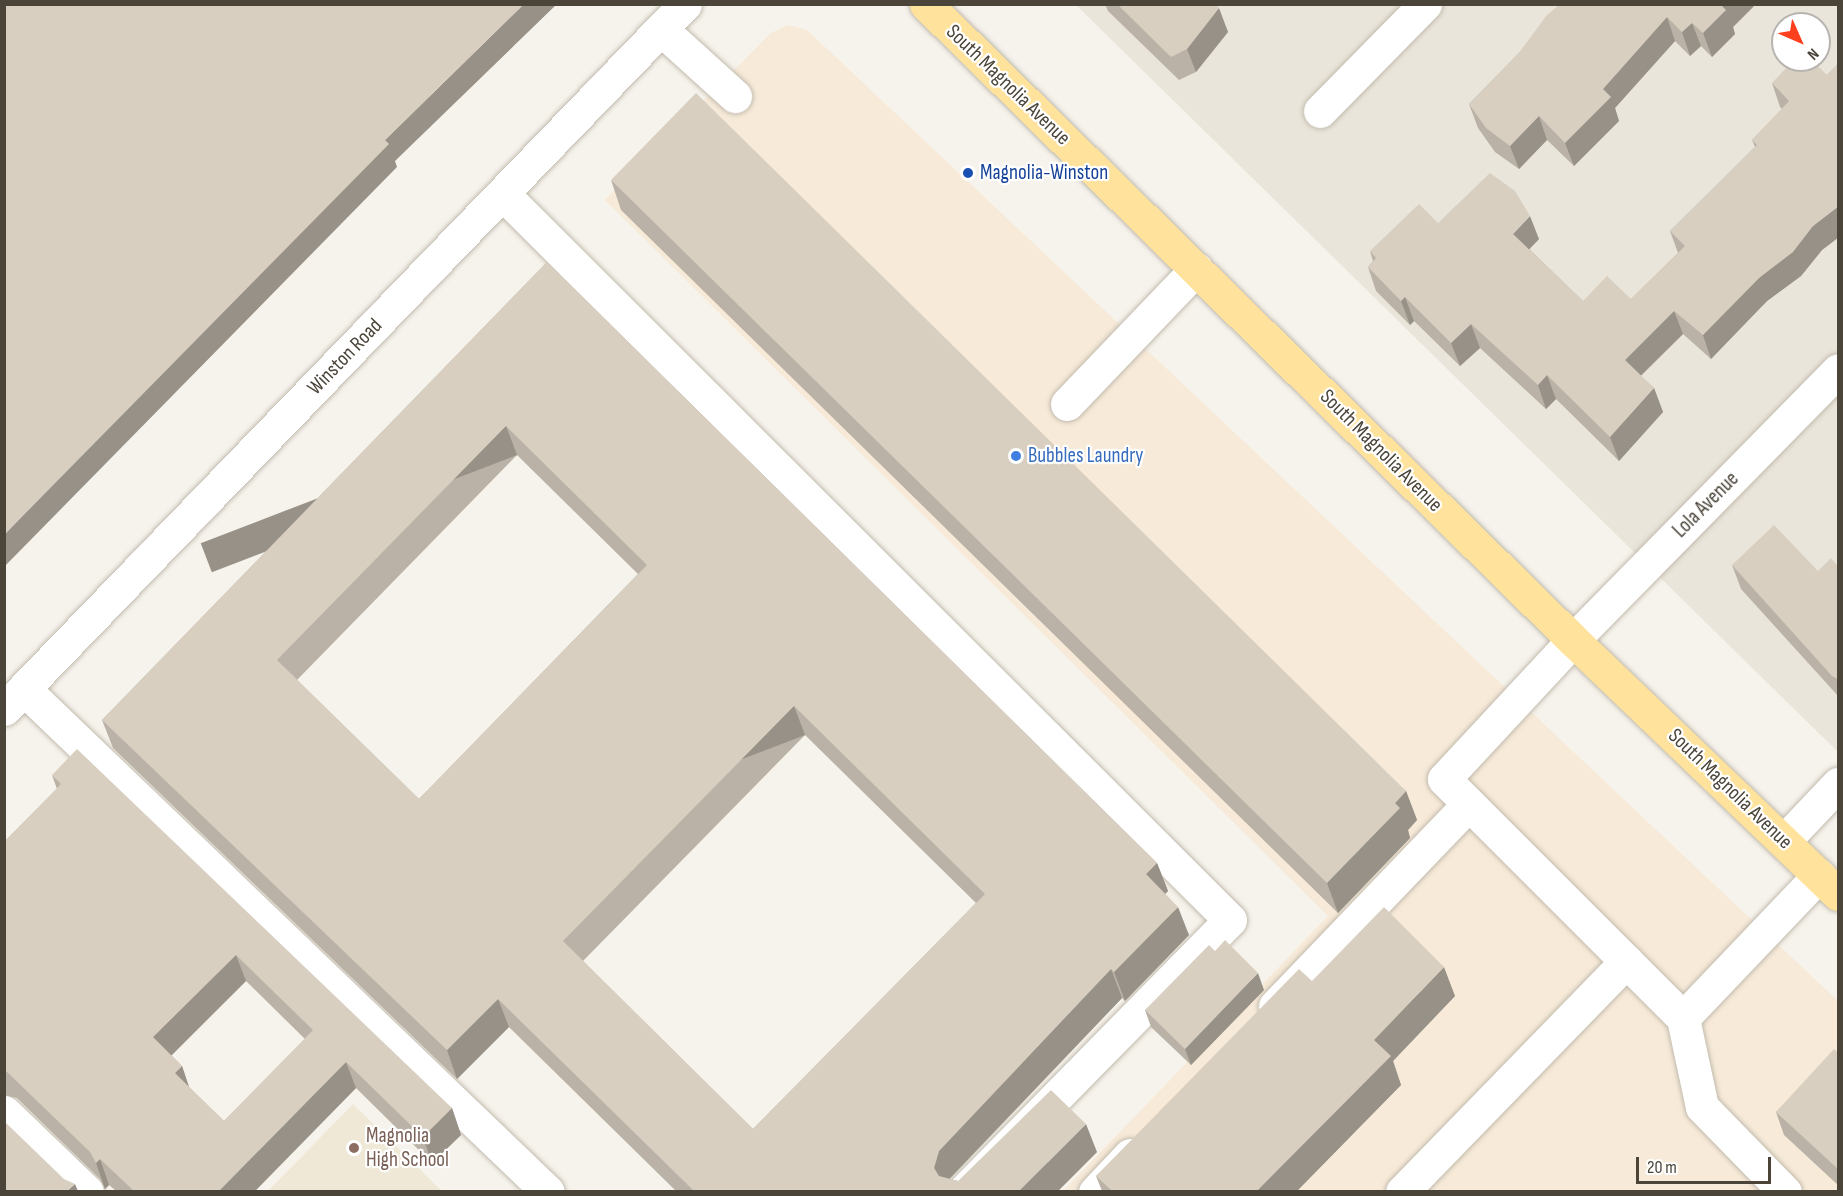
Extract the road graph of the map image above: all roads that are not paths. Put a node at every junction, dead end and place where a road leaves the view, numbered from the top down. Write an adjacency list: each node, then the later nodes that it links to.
1 (685, 4): 4 (street, Winston Road)
2 (926, 4): 8 (main road, South Magnolia Avenue)
3 (1425, 4): 6 (street)
4 (661, 29): 5 (street); 7 (street, Winston Road)
5 (735, 96)
6 (1320, 111)
7 (503, 194): 12 (street, Winston Road); 24 (street)
8 (1196, 269): 10 (street); 11 (main road, South Magnolia Avenue)
9 (1839, 370): 11 (street, Lola Avenue)
10 (1067, 404)
11 (1573, 640): 14 (street, Lola Avenue); 15 (main road, South Magnolia Avenue)
12 (14, 699): 23 (street)
13 (1839, 784): 15 (street)
14 (1469, 804): 17 (street); 19 (street)
15 (1784, 841): 16 (main road, South Magnolia Avenue)
16 (1829, 885): 18 (street)
17 (1627, 961): 18 (street); 26 (street)
18 (1683, 1018): 27 (street)
19 (1253, 1028)
20 (4, 1112): 22 (street)
21 (1154, 1131): 25 (street)
22 (87, 1191)
23 (548, 1191)
24 (963, 1191)
25 (1095, 1191)
26 (1402, 1191)
27 (1785, 1191)

